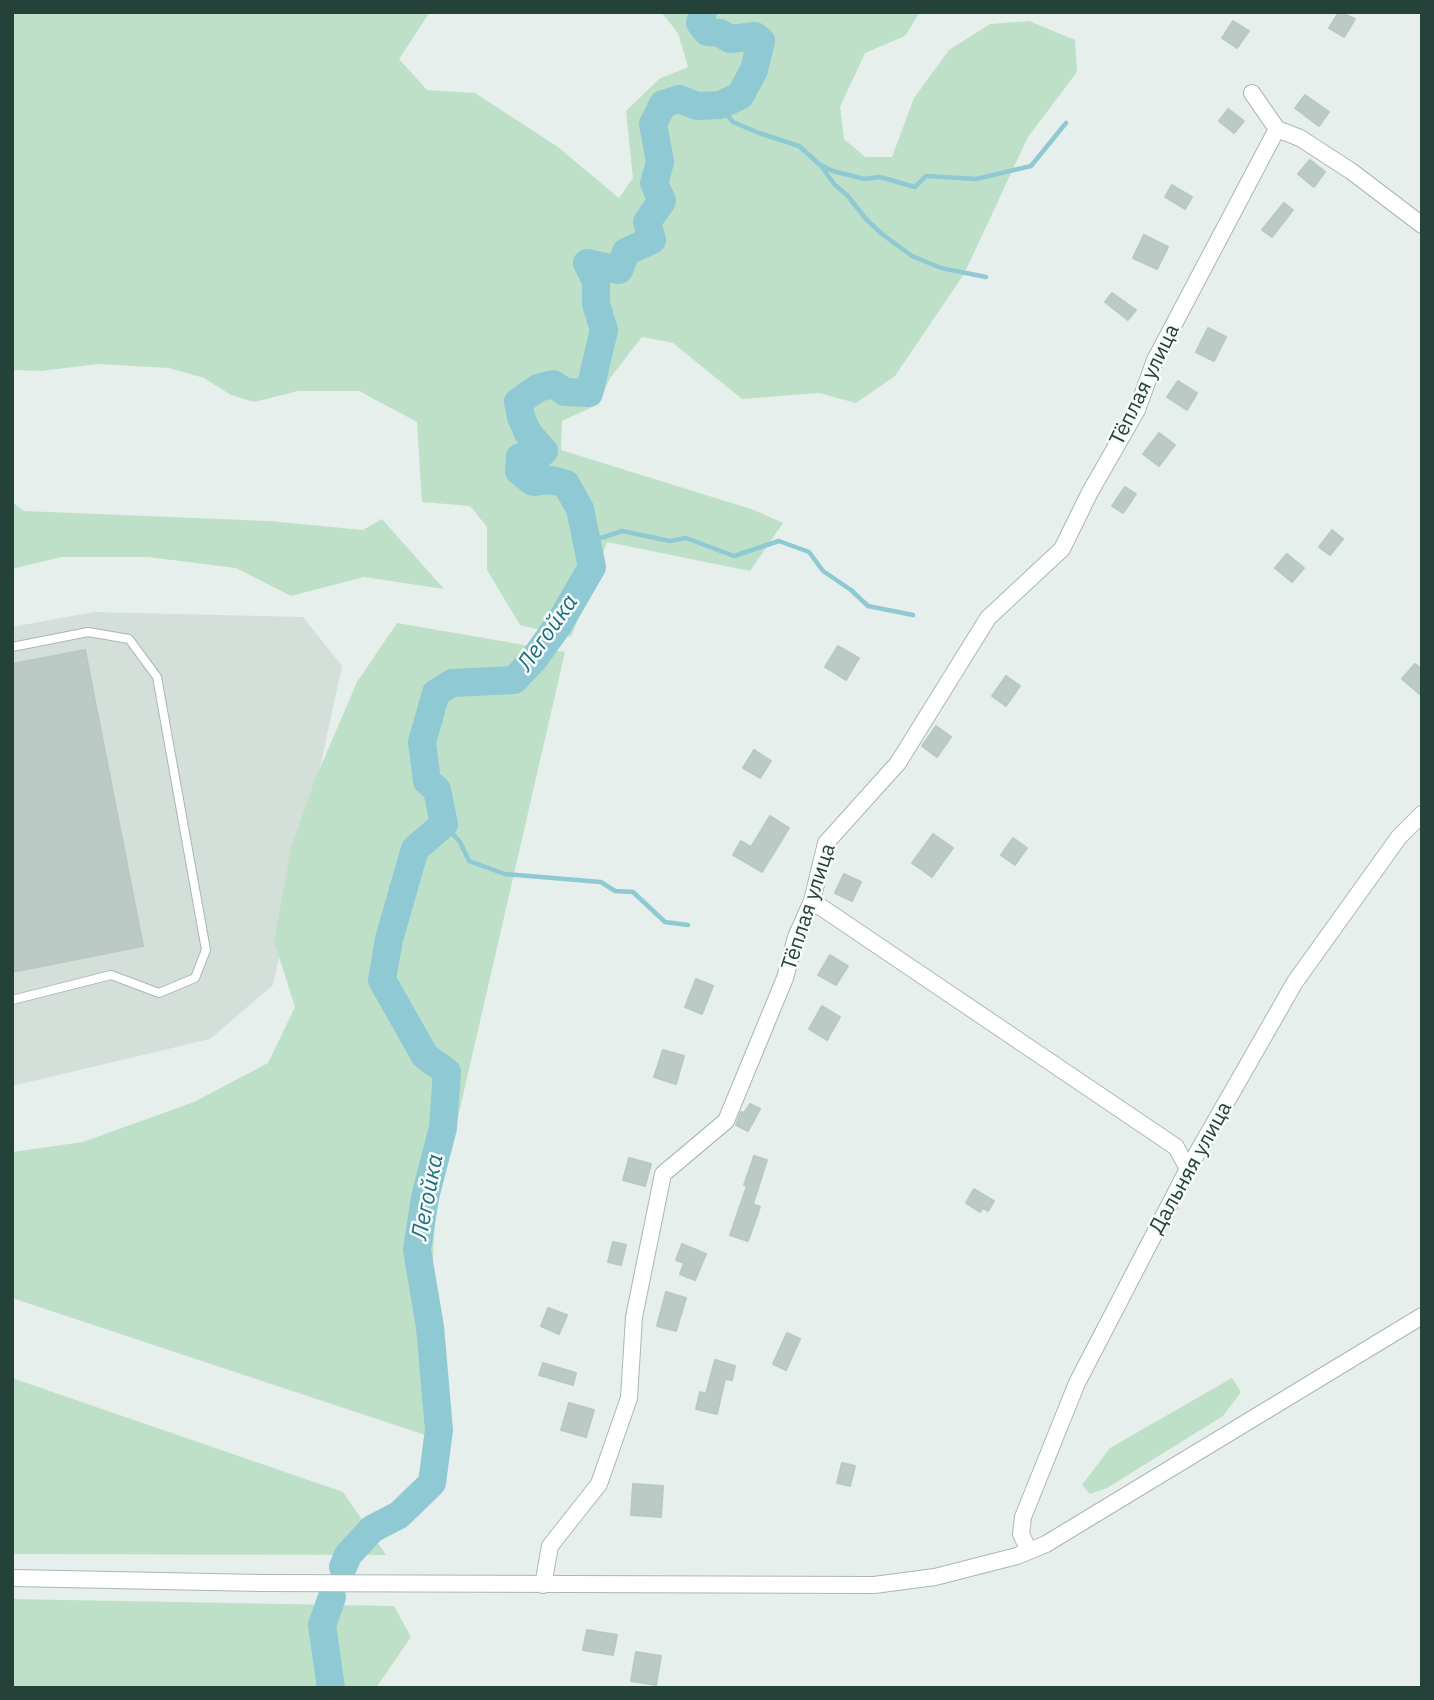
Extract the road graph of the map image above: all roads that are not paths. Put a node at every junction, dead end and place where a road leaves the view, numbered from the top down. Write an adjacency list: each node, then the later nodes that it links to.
1 (1252, 93): 2 (street)
2 (1277, 129): 3 (street); 6 (street, Тёплая улица)
3 (1422, 225)
4 (12, 647): 7 (lane)
5 (1422, 814): 8 (street, Дальняя улица)
6 (812, 901): 8 (street); 12 (street, Тёплая улица)
7 (12, 1000)
8 (1188, 1170): 10 (street, Дальняя улица)
9 (1422, 1316): 10 (street)
10 (1029, 1551): 12 (street)
11 (12, 1578): 12 (street)
12 (543, 1585)

